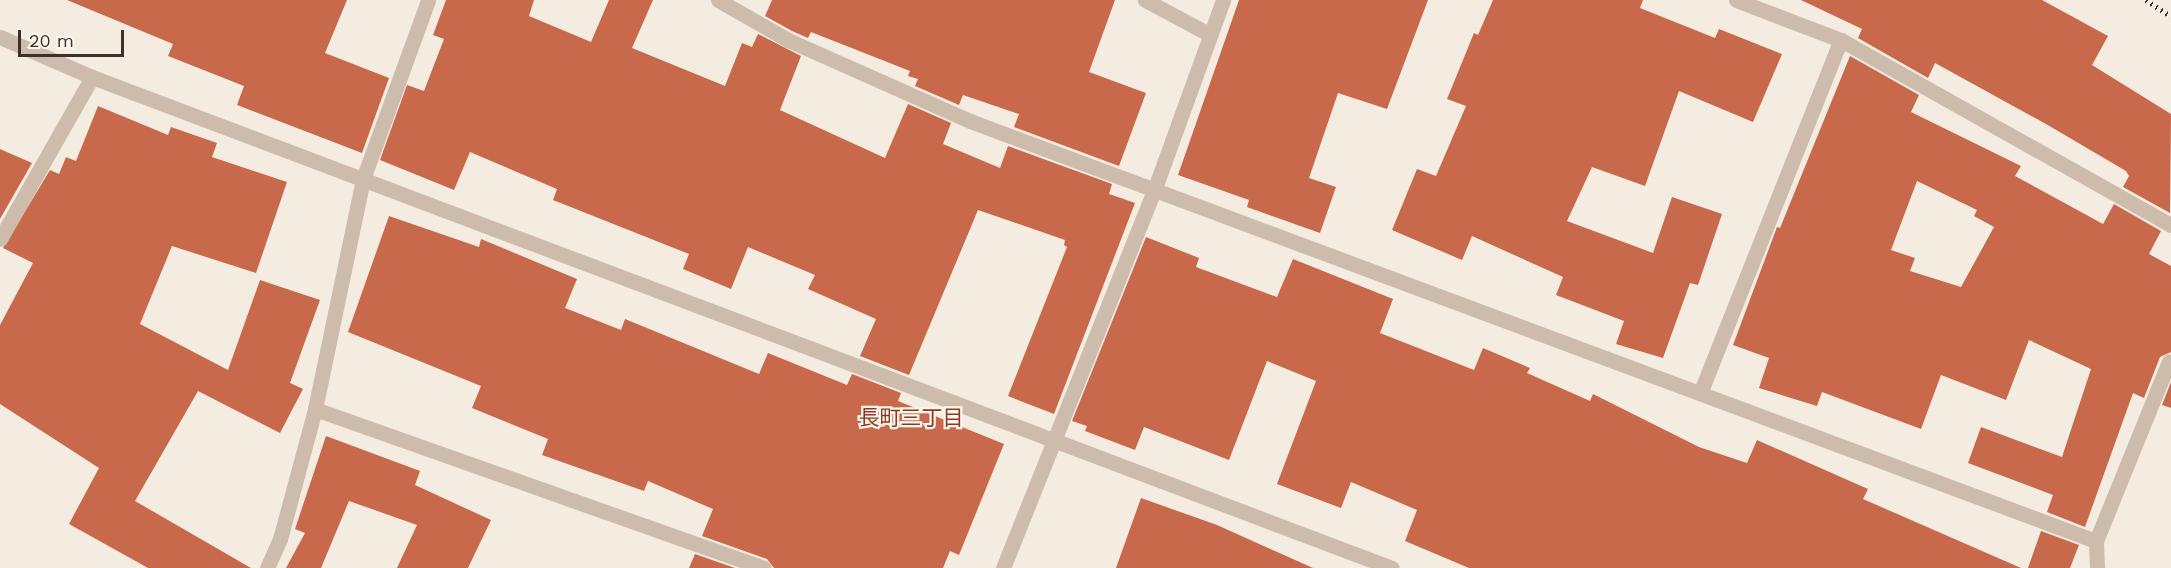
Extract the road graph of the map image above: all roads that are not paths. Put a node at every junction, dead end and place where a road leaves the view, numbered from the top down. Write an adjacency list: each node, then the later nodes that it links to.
1 (428, 0): 10 (street)
2 (718, 0): 11 (street)
3 (1145, 0): 6 (street)
4 (1223, 0): 6 (street)
5 (1736, 0): 8 (street)
6 (1209, 34): 11 (street)
7 (0, 36): 9 (street)
8 (1841, 40): 12 (street); 15 (street)
9 (92, 77): 10 (street); 13 (street)
10 (363, 179): 16 (street); 17 (street)
11 (1155, 188): 15 (street); 17 (street)
12 (2171, 225)
13 (0, 239)
14 (2169, 361): 18 (street)
15 (1701, 391): 18 (street)
16 (315, 409): 19 (street); 20 (street)
17 (1056, 441): 21 (street); 22 (street)
18 (2096, 541): 23 (street)
19 (267, 568)
20 (764, 568)
21 (1003, 568)
22 (1392, 568)
23 (2097, 568)

